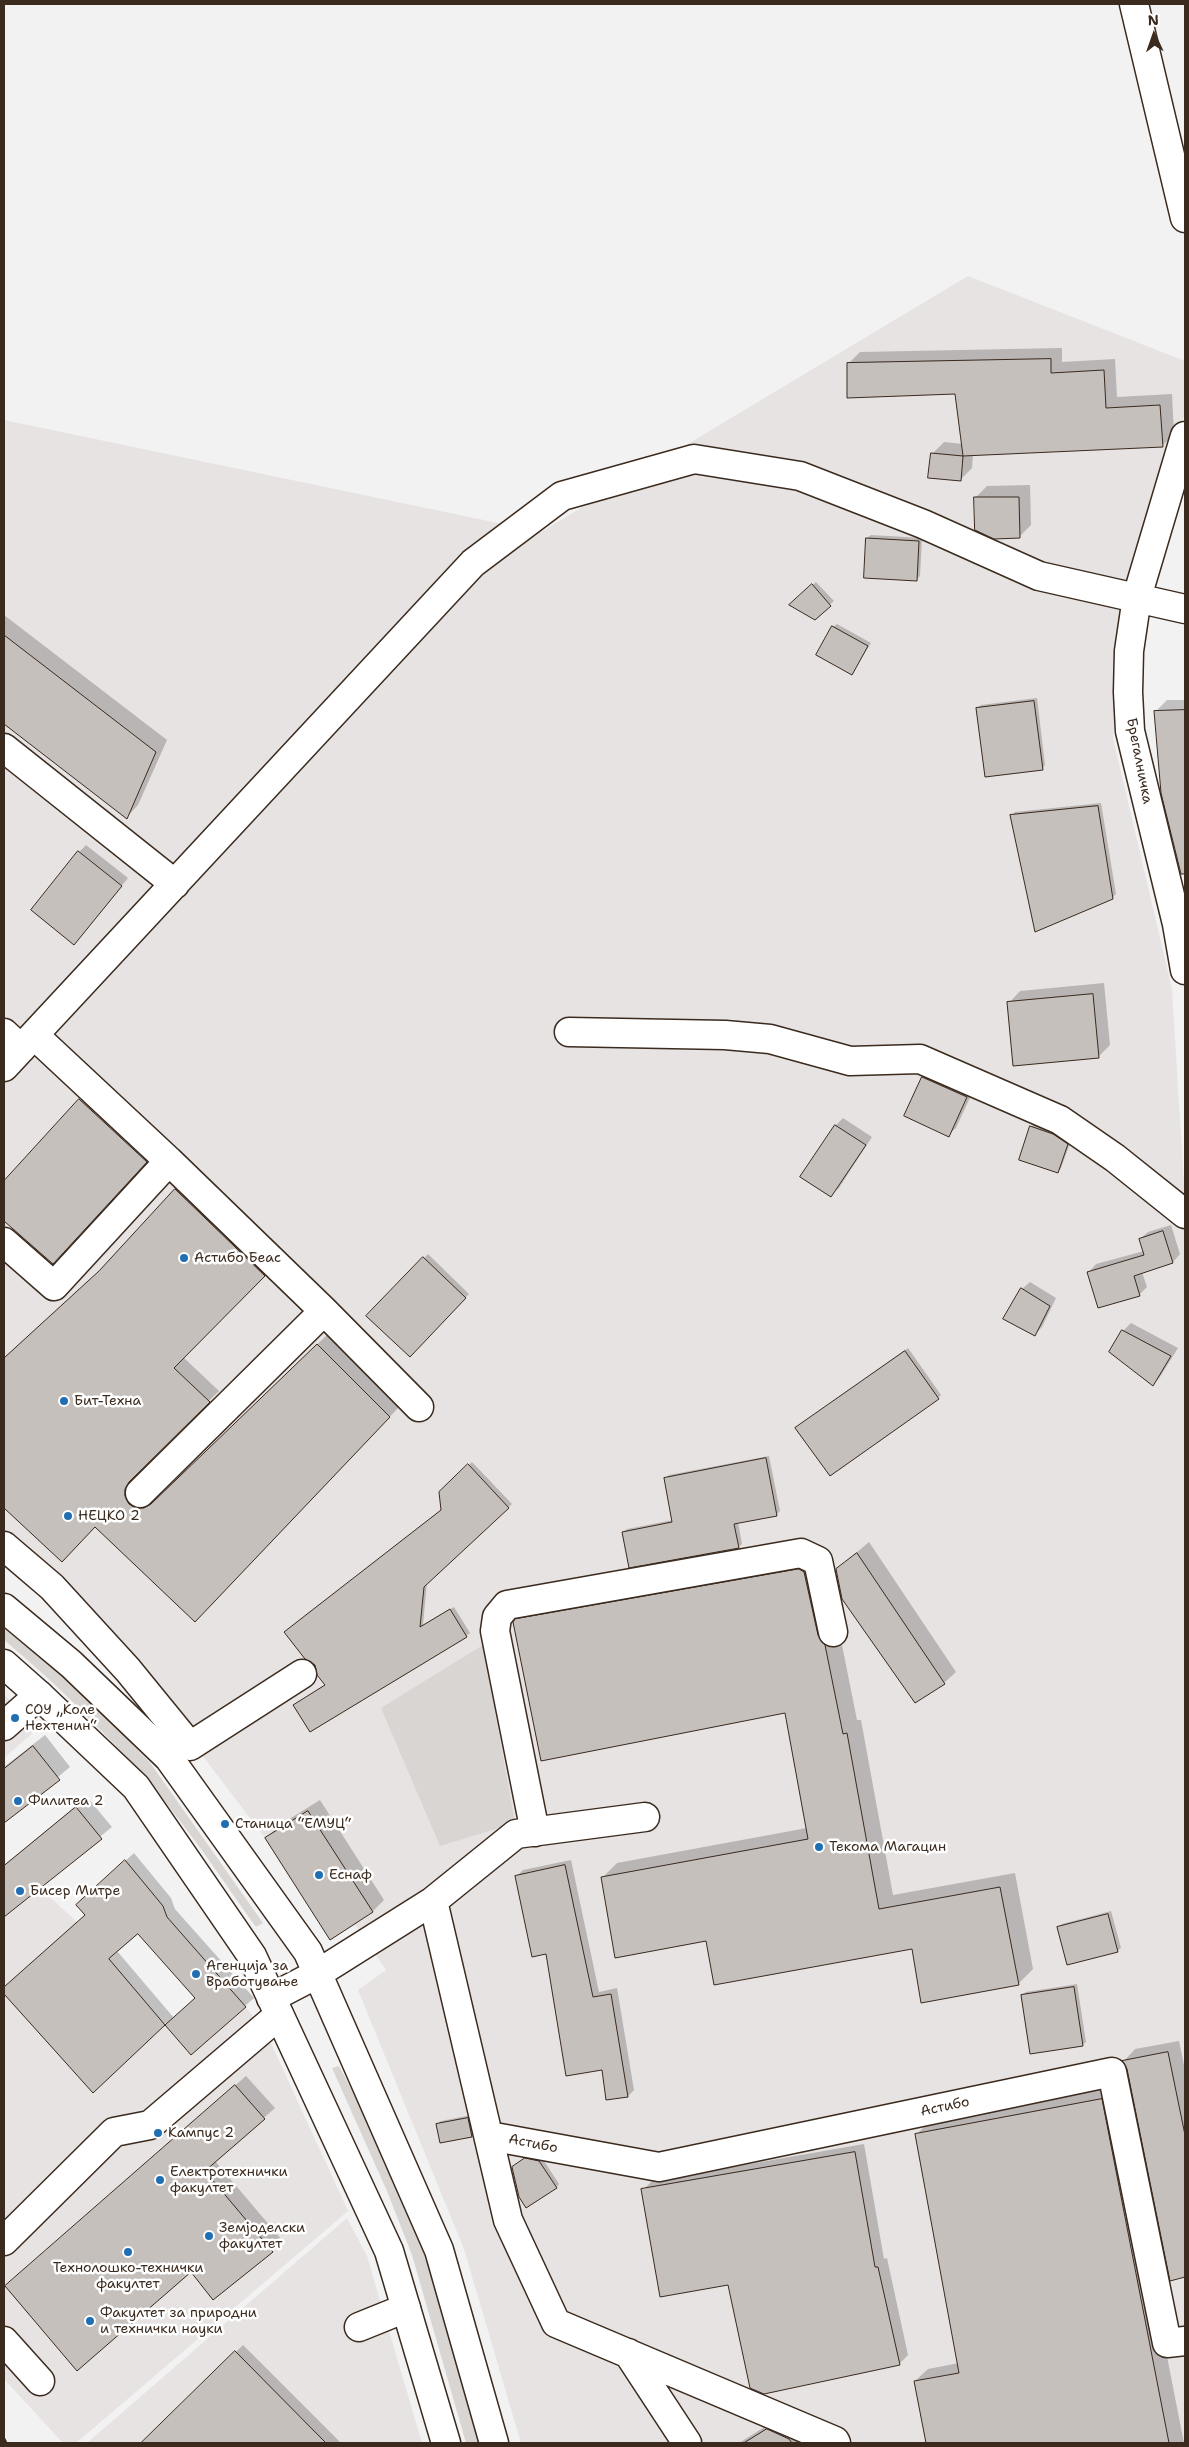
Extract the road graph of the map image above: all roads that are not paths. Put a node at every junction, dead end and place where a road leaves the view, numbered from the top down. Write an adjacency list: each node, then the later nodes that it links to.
1 (1134, 4): 2 (street)
2 (1185, 218)
3 (1185, 436): 4 (street, Брегалничка)
4 (1137, 597): 5 (street); 7 (street); 8 (street, Брегалничка)
5 (1185, 609)
6 (4, 748): 7 (street)
7 (175, 884): 10 (street)
8 (1185, 970)
9 (570, 1032): 12 (street)
10 (16, 1046): 11 (street)
11 (168, 1161): 13 (street); 14 (street)
12 (1185, 1214)
13 (4, 1242)
14 (324, 1311): 15 (street); 16 (street)
15 (419, 1407)
16 (140, 1493)
17 (4, 1546): 21 (street)
18 (4, 1608): 27 (street)
19 (833, 1632): 25 (street)
20 (4, 1664): 22 (street)
21 (302, 1674)
22 (39, 1694): 23 (street); 28 (street)
23 (4, 1726)
24 (645, 1817): 25 (street)
25 (536, 1832): 26 (street)
26 (433, 1901): 27 (street); 29 (street)
27 (317, 1974): 28 (street); 38 (street)
28 (275, 2006): 30 (street); 31 (street)
29 (489, 2136): 34 (street, Астибо); 35 (street)
30 (4, 2241)
31 (406, 2308): 32 (street); 37 (street)
32 (358, 2327)
33 (4, 2341): 36 (street)
34 (1185, 2341)
35 (628, 2353): 39 (street); 40 (street)
36 (40, 2380)
37 (446, 2443)
38 (494, 2443)
39 (687, 2443)
40 (836, 2443)

